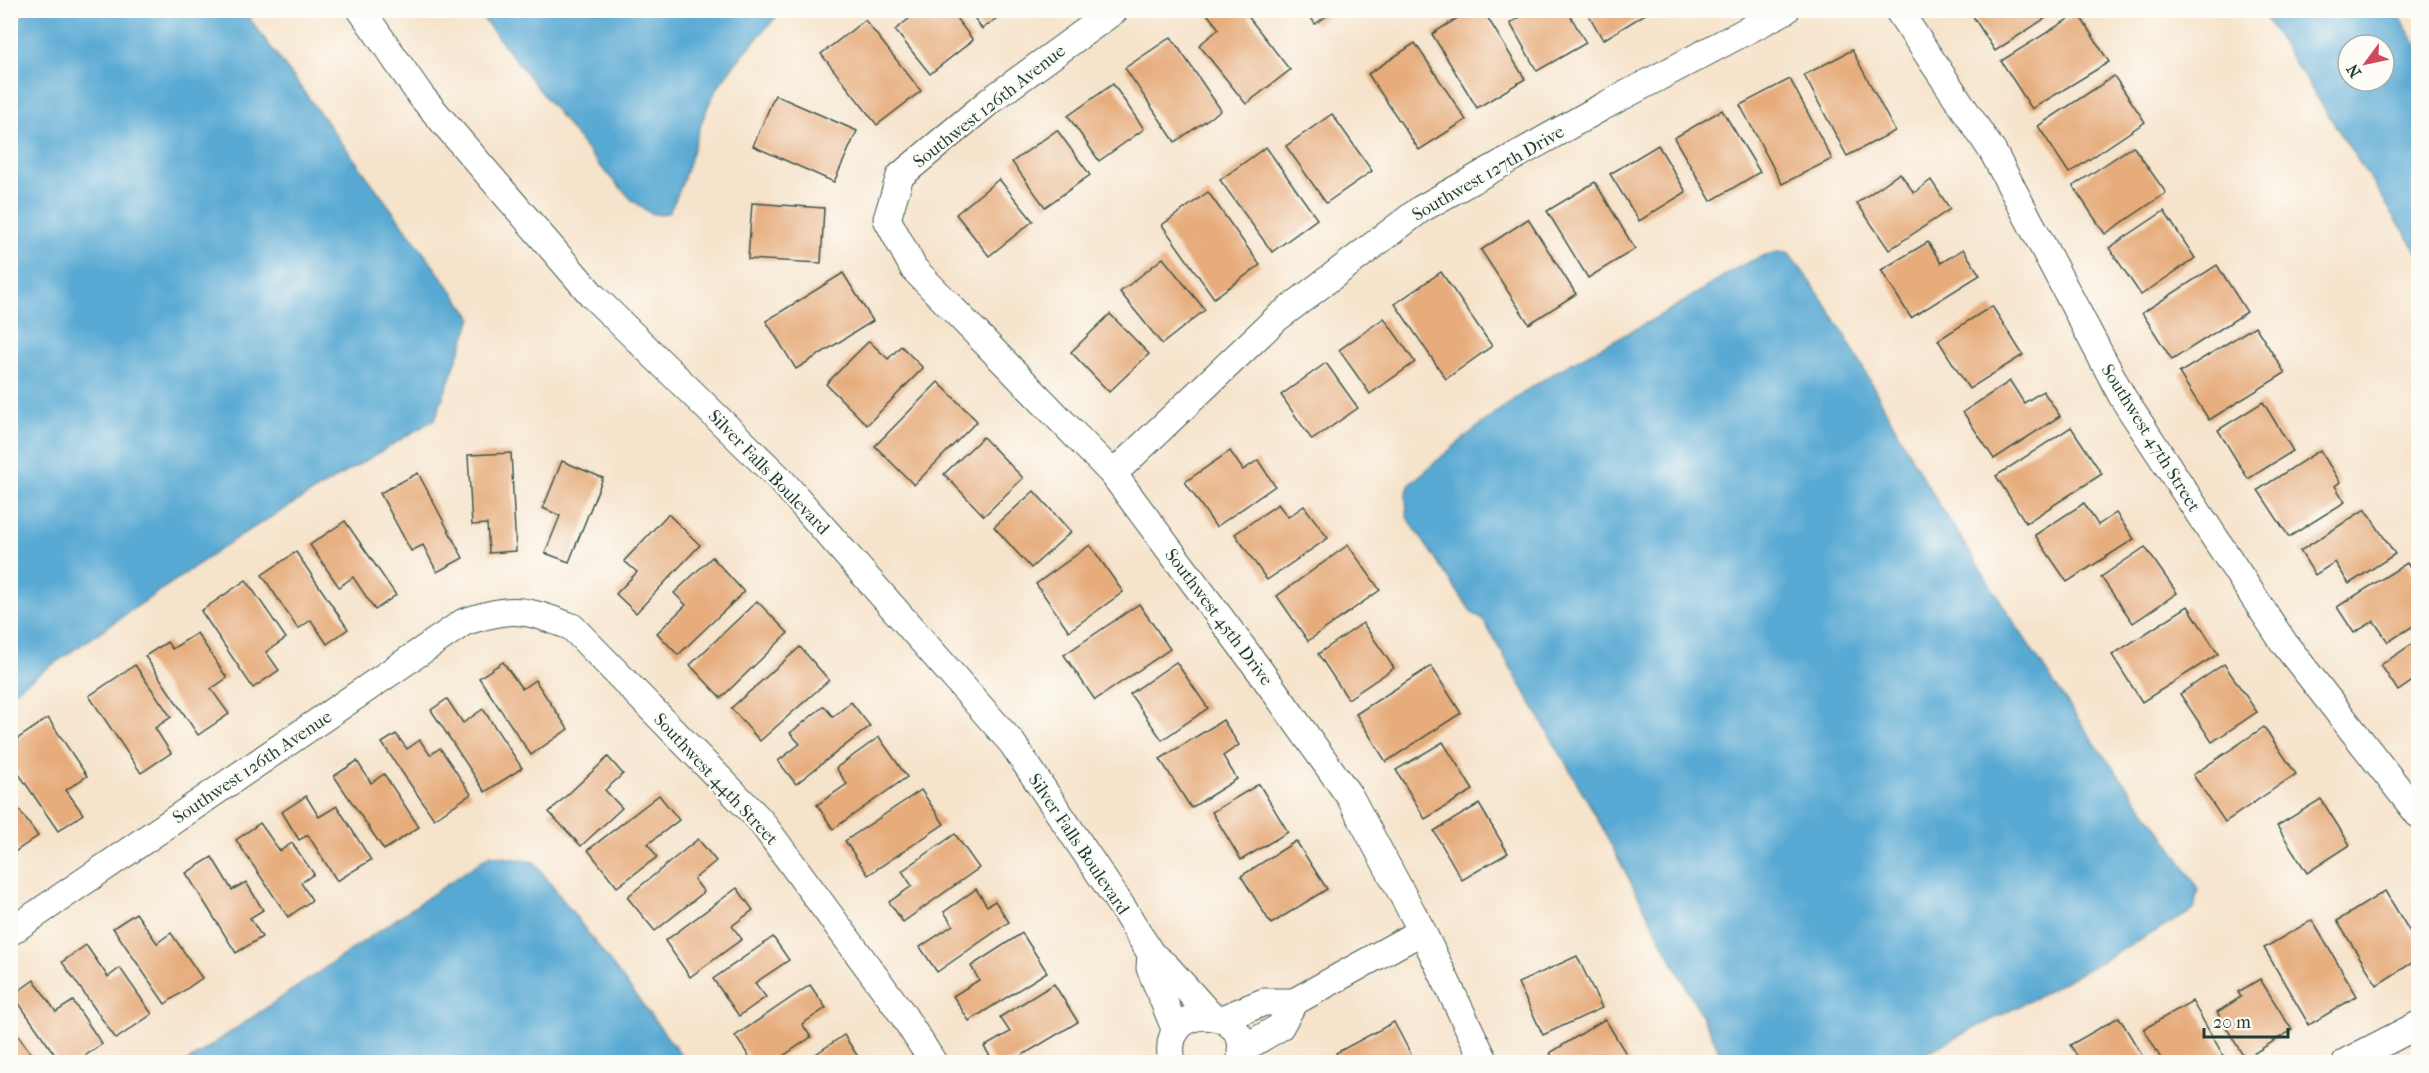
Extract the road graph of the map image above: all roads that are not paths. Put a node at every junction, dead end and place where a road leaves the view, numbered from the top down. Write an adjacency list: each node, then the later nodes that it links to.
1 (362, 10): 11 (street, Silver Falls Boulevard)
2 (1115, 10): 5 (street, Southwest 126th Avenue)
3 (1786, 10): 6 (street, Southwest 127th Drive)
4 (1898, 10): 8 (street, Southwest 47th Street)
5 (887, 219): 6 (street, Southwest 45th Drive)
6 (1113, 474): 9 (street, Southwest 45th Drive)
7 (498, 611): 10 (street, Southwest 126th Avenue); 17 (street, Southwest 44th Street)
8 (2418, 814)
9 (1422, 930): 12 (street); 19 (street, Southwest 45th Drive)
10 (10, 932)
11 (1151, 954): 13 (street, Silver Falls Boulevard); 15 (street, Silver Falls Boulevard)
12 (1294, 1002): 13 (street); 16 (street)
13 (1216, 1017): 15 (street); 16 (street, Silver Falls Boulevard)
14 (2418, 1025): 20 (street)
15 (1173, 1045): 18 (street)
16 (1240, 1056)
17 (933, 1062)
18 (1149, 1062)
19 (1485, 1062)
20 (2346, 1062)

